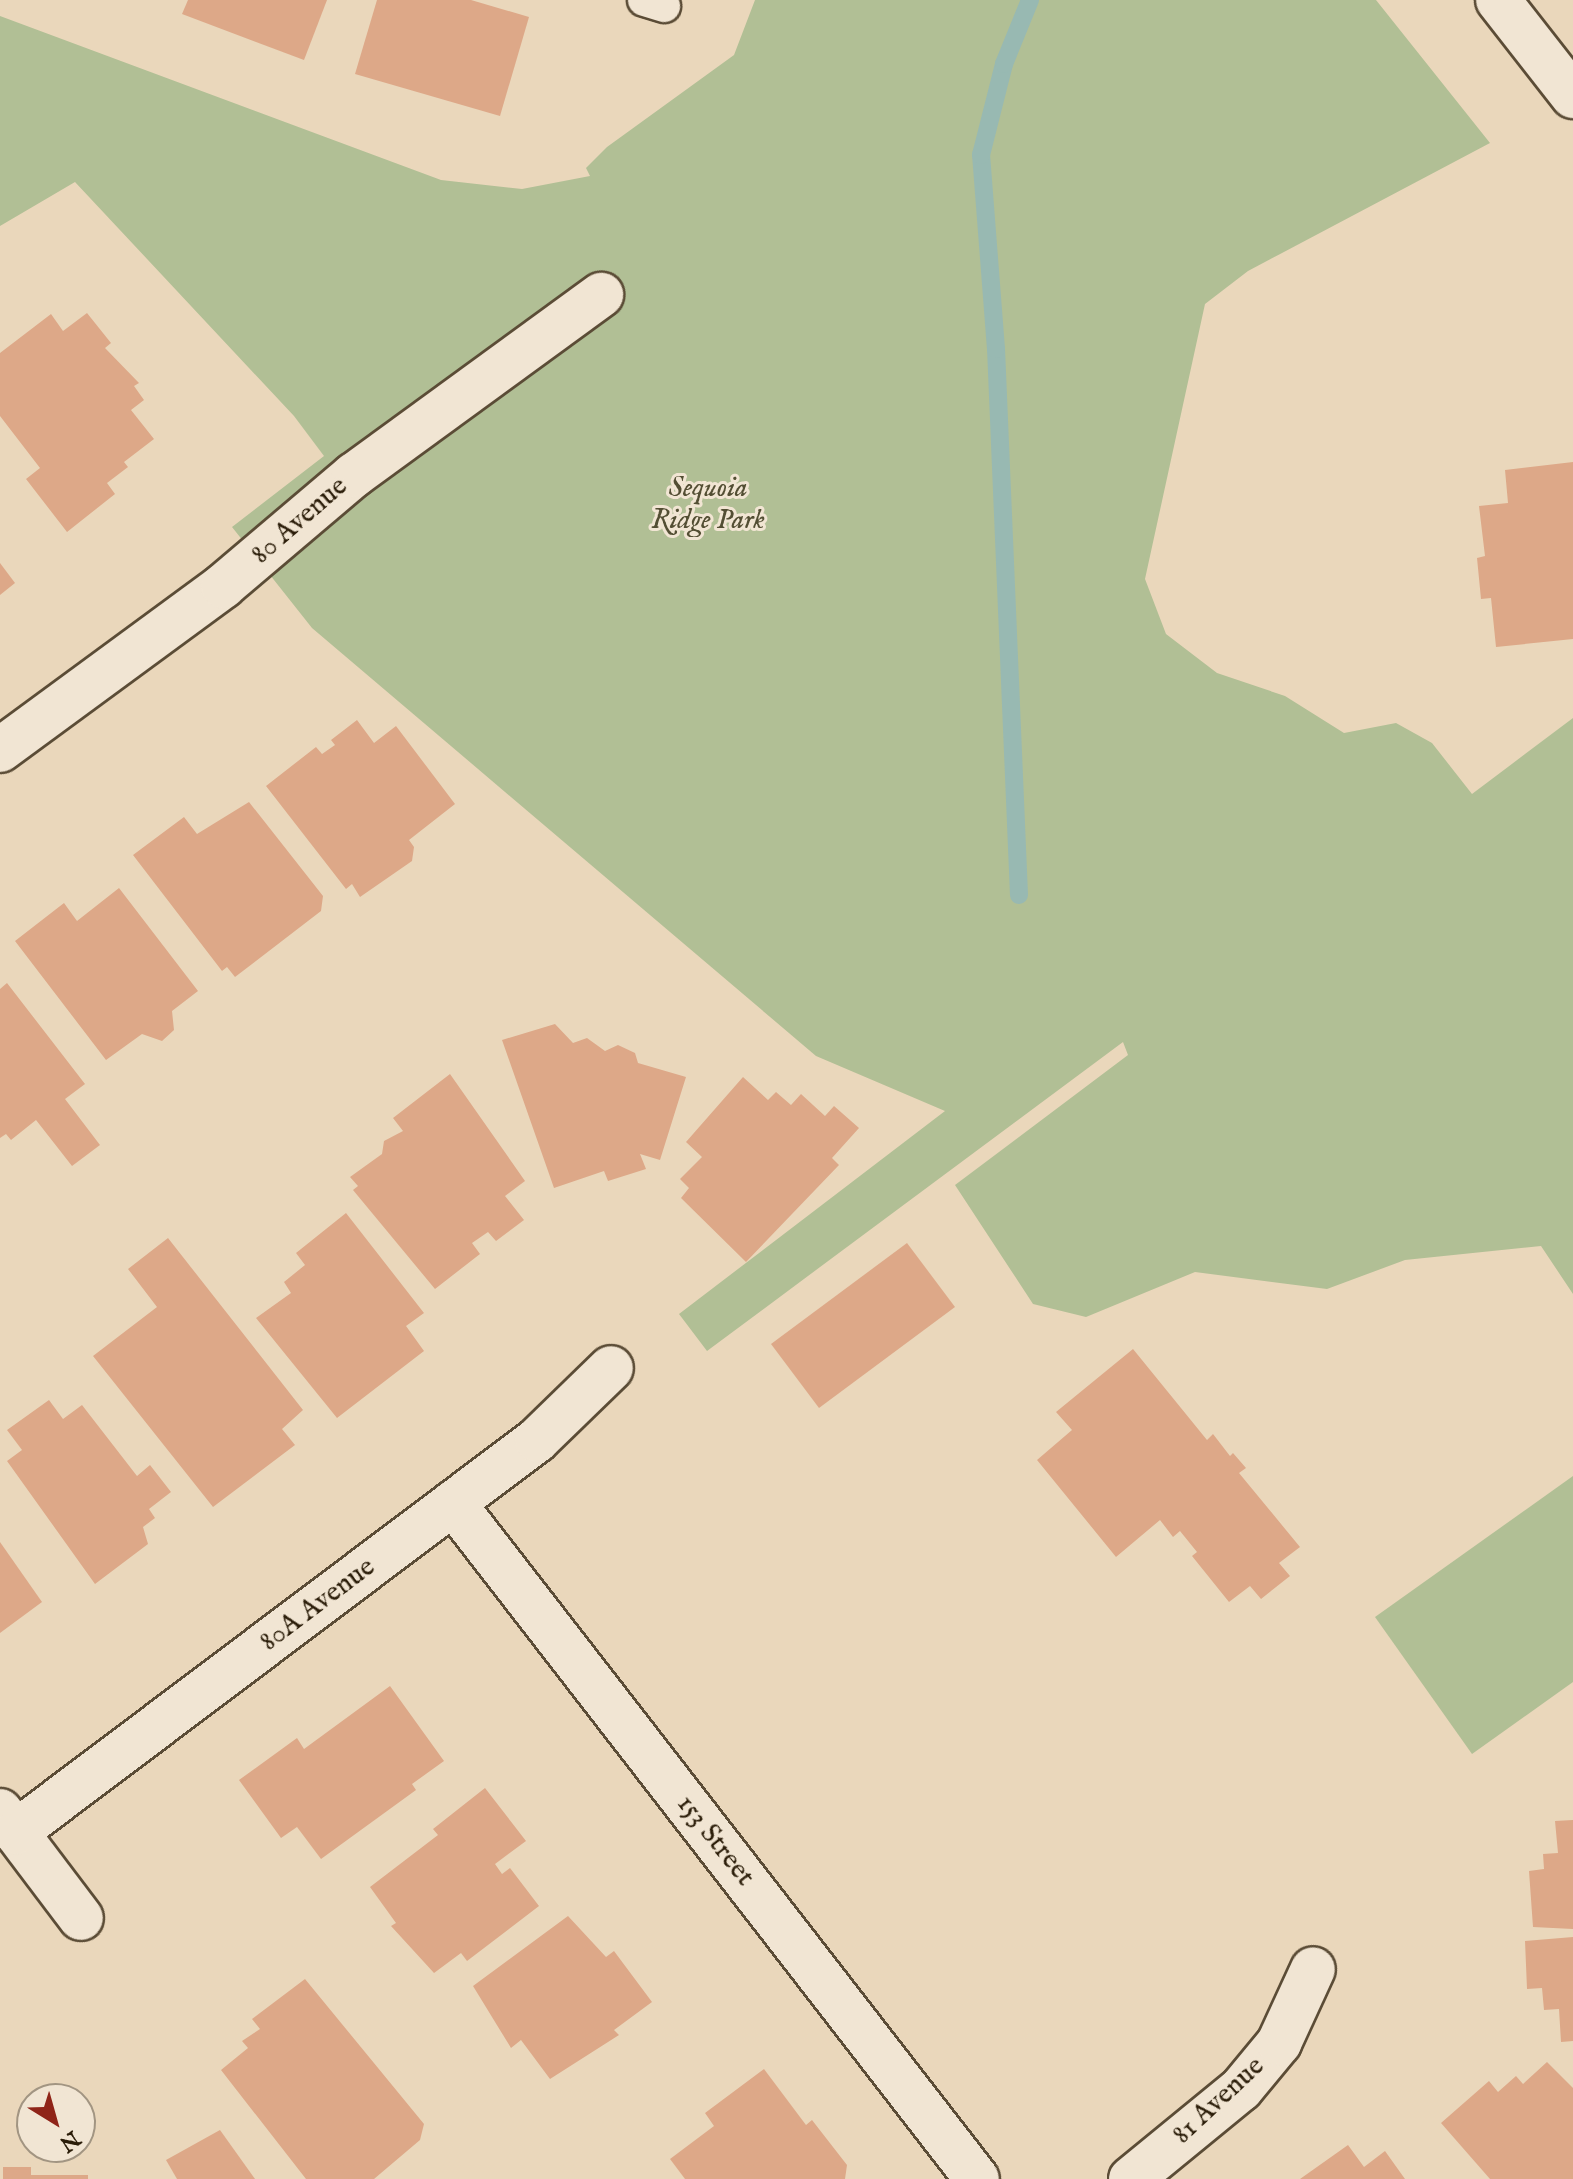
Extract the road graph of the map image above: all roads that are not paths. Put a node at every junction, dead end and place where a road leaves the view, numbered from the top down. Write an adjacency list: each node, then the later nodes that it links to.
1 (1498, 0): 2 (street)
2 (1573, 96)
3 (601, 295): 4 (street, 80 Avenue)
4 (0, 750)
5 (611, 1368): 6 (street, 80A Avenue)
6 (453, 1503): 7 (street, 80A Avenue); 10 (street, 153 Street)
7 (8, 1822): 8 (street, 80A Avenue)
8 (81, 1918)
9 (1313, 1969): 11 (street, 81 Avenue)
10 (977, 2179)
11 (1131, 2179)

